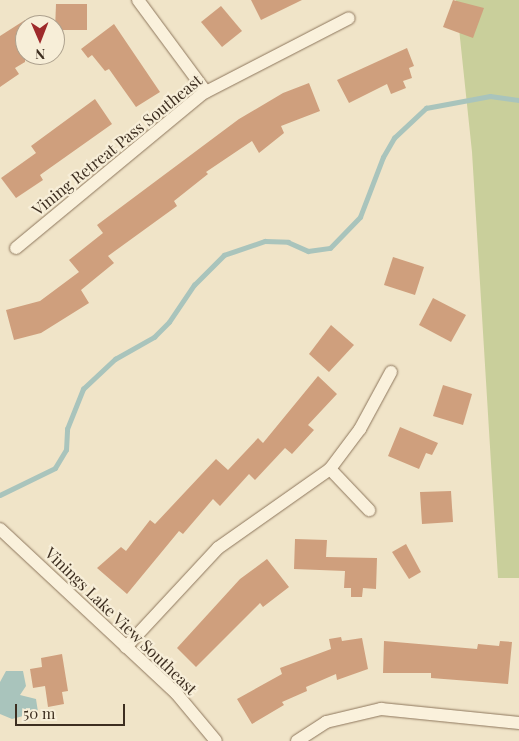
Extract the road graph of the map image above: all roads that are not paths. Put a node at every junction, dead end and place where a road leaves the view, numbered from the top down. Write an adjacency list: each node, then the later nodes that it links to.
1 (138, 0): 3 (street)
2 (348, 18): 3 (street, Vining Retreat Pass Southeast)
3 (206, 92): 4 (street, Vining Retreat Pass Southeast)
4 (16, 248)
5 (390, 372): 6 (street)
6 (330, 469): 7 (street); 9 (street)
7 (369, 510)
8 (0, 529): 9 (street, Vinings Lake View Southeast)
9 (126, 647): 11 (street, Vinings Lake View Southeast)
10 (519, 723): 12 (street)
11 (216, 741)
12 (297, 741)

